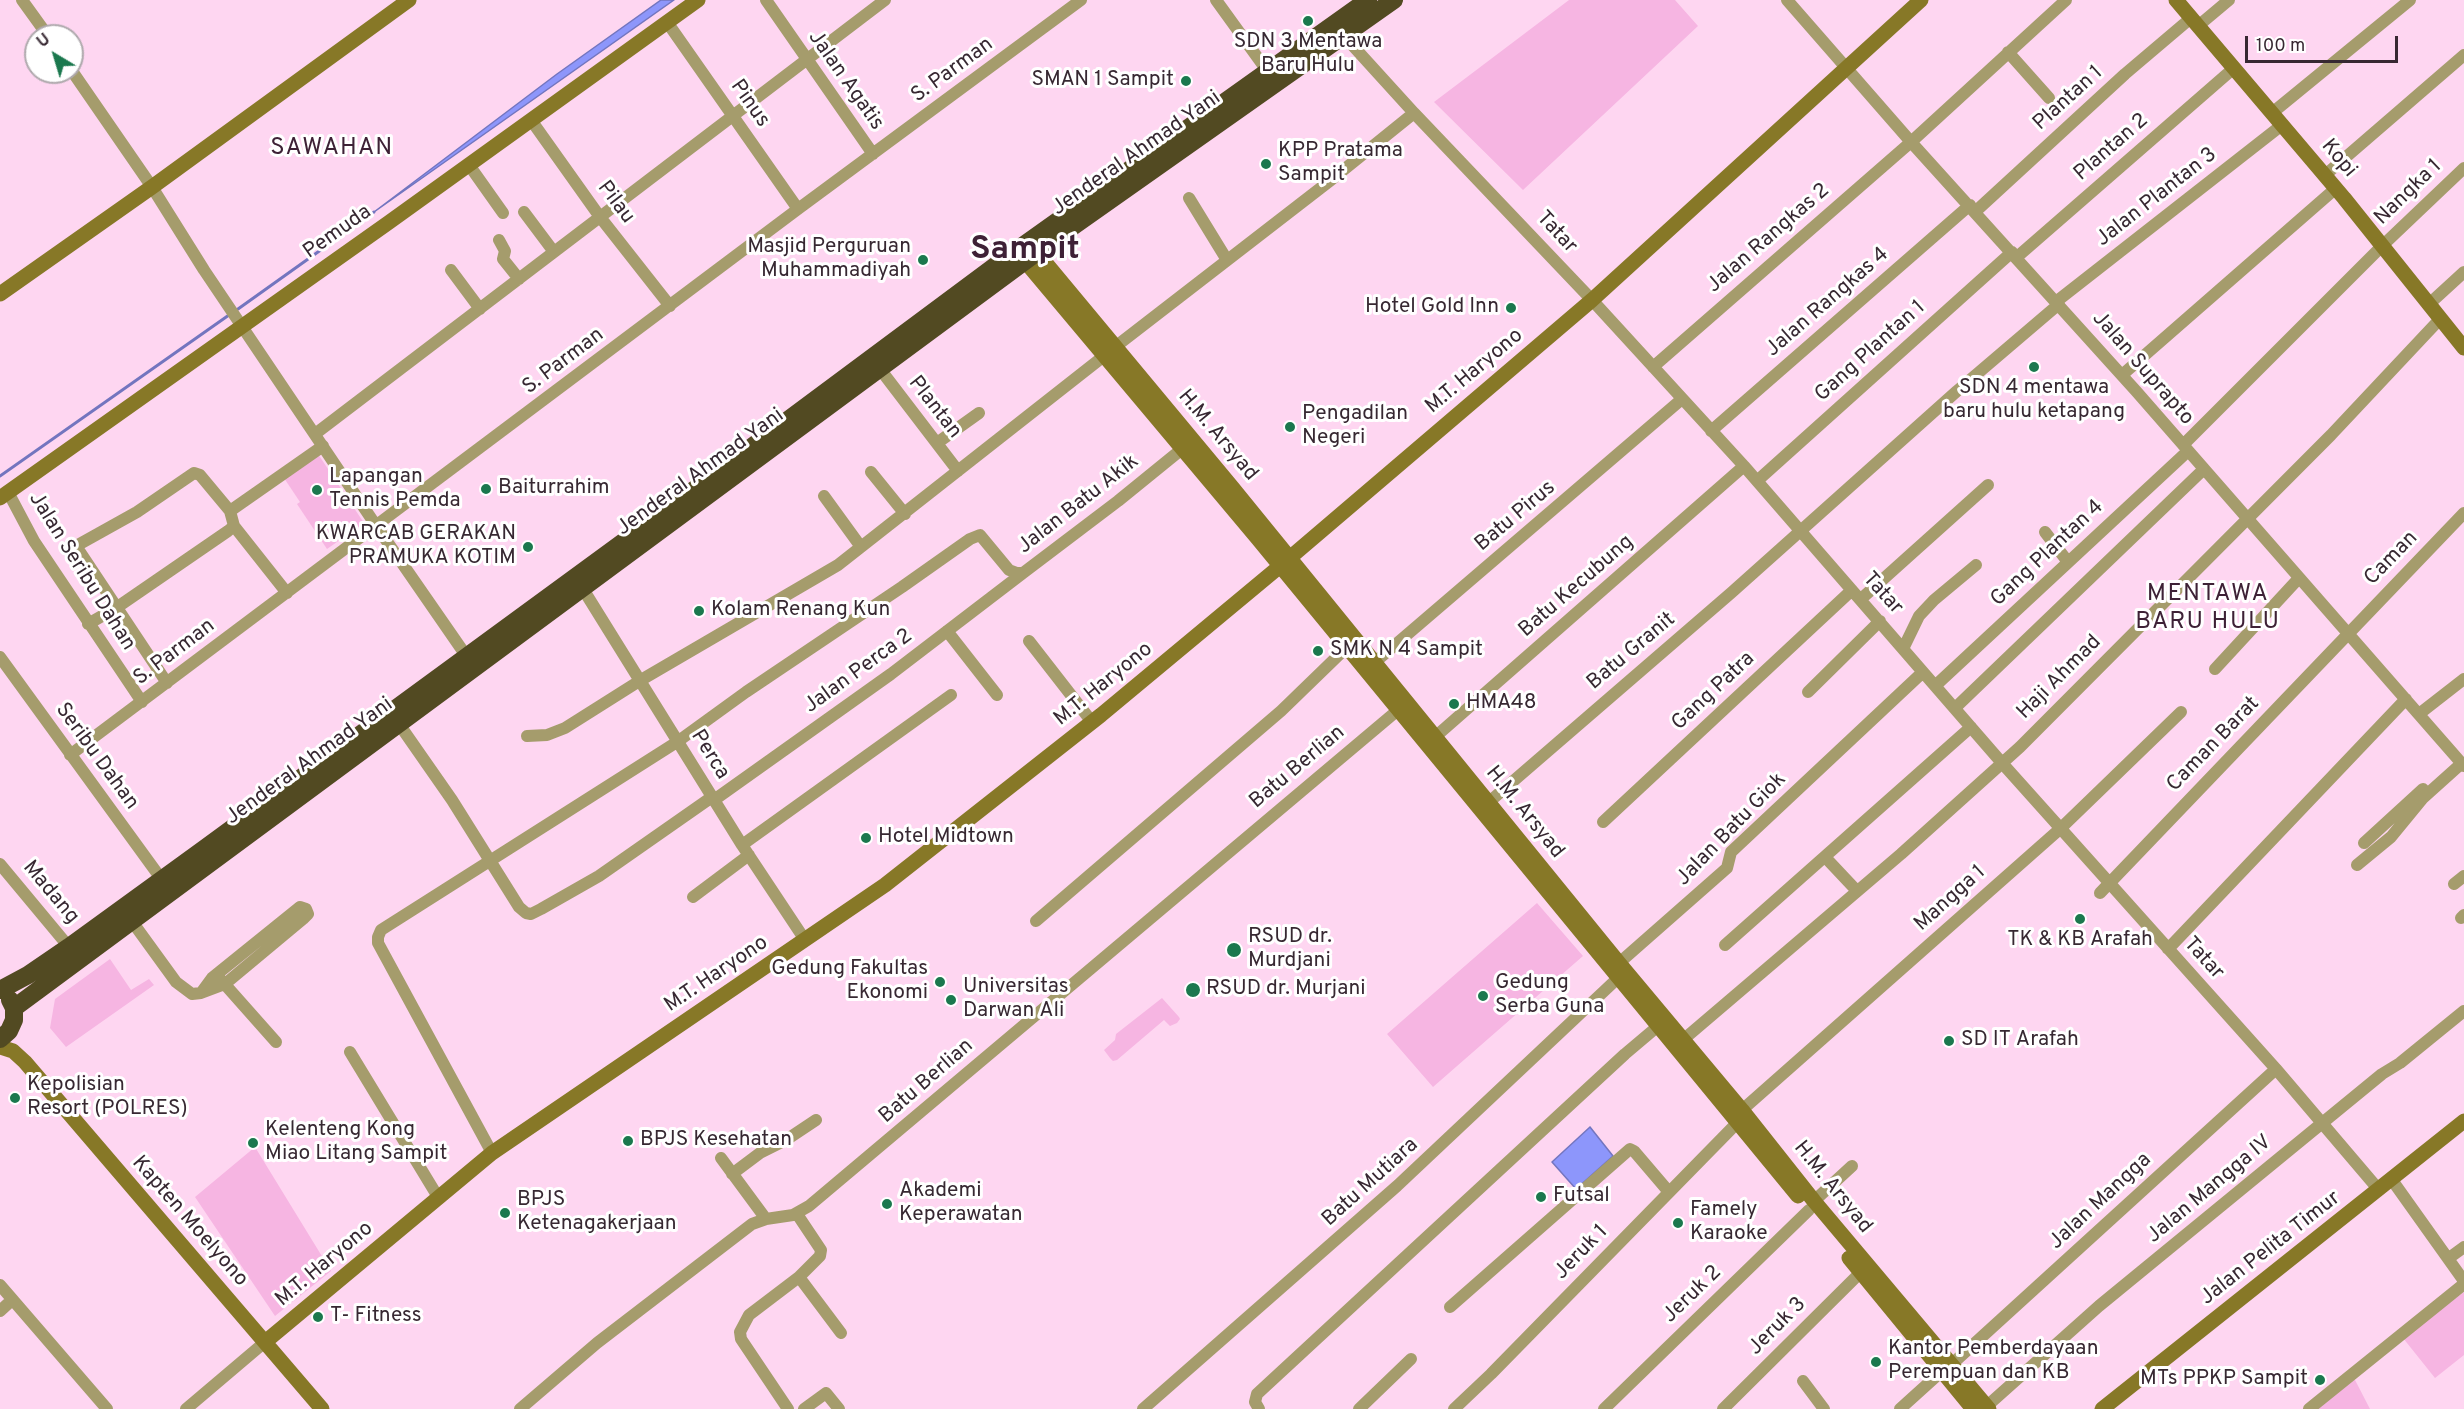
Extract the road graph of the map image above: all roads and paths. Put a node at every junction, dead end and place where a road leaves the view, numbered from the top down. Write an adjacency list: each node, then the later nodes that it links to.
1 (22, 0): 18 (street)
2 (409, 0): 37 (street)
3 (698, 0): 16 (street, Pemuda)
4 (766, 0): 22 (street, Jalan Agatis)
5 (885, 0): 22 (street)
6 (1081, 0): 33 (street, S. Parman)
7 (1216, 0): 25 (street)
8 (1368, 0): 25 (highway, Jenderal Ahmad Yani)
9 (1394, 0): 19 (highway, Jenderal Ahmad Yani)
10 (1787, 0): 23 (street, Jalan Suprapto)
11 (1921, 0): 23 (street, M.T. Haryono)
12 (2066, 0): 20 (street, Jalan Rangkas 2)
13 (2176, 0): 17 (street, Kopi)
14 (2229, 0): 17 (street, Plantan 1)
15 (2410, 0): 30 (street, Jalan Plantan 3)
16 (667, 22): 29 (street, Pinus); 31 (street, Pemuda)
17 (2195, 22): 24 (street, Kopi); 40 (street, Plantan 1)
18 (39, 24)
19 (1344, 36): 28 (street, Tatar); 48 (highway, Jenderal Ahmad Yani)
20 (2008, 52): 27 (street); 32 (street, Jalan Rangkas 2)
21 (2464, 56): 36 (street)
22 (807, 60): 29 (street); 33 (street, Jalan Agatis)
23 (1846, 68): 32 (street, Jalan Suprapto); 55 (street, M.T. Haryono)
24 (2234, 68): 30 (street, Kopi); 49 (street, Plantan 2)
25 (1268, 72): 48 (highway, Jenderal Ahmad Yani)
26 (81, 84): 37 (street)
27 (2049, 98)
28 (1414, 113): 50 (street); 55 (street, Tatar)
29 (734, 115): 41 (street, Pinus); 44 (street)
30 (2277, 119): 36 (street, Kopi); 56 (street, Jalan Plantan 3)
31 (531, 120): 34 (street, Pemuda); 44 (street, Pilau)
32 (1911, 141): 40 (street, Jalan Suprapto); 64 (street, Jalan Rangkas 2)
33 (873, 154): 41 (street, S. Parman)
34 (469, 165): 43 (street); 61 (street, Pemuda)
35 (2464, 168): 46 (street, Nangka 1)
36 (2324, 176): 38 (street, Kopi)
37 (152, 187): 54 (street); 61 (street)
38 (2335, 189): 46 (street, Kopi); 66 (street)
39 (1188, 198): 50 (street)
40 (1973, 208): 49 (street, Jalan Suprapto); 71 (street, Jalan Rangkas 4)
41 (798, 209): 58 (street, S. Parman)
42 (524, 212): 47 (street)
43 (503, 213)
44 (600, 217): 47 (street); 58 (street, Pilau)
45 (499, 240): 53 (street)
46 (2381, 247): 57 (street, Kopi); 75 (street, Nangka 1)
47 (554, 252): 53 (street)
48 (1026, 252): 63 (street, H.M. Arsyad); 65 (highway, Jenderal Ahmad Yani); 67 (highway, Jenderal Ahmad Yani)
49 (2014, 254): 56 (street, Jalan Suprapto); 81 (street, Gang Plantan 1)
50 (1227, 260): 63 (street)
51 (451, 270): 59 (street)
52 (2464, 272): 57 (street)
53 (519, 279): 59 (street)
54 (0, 294)
55 (1592, 300): 64 (street, Tatar); 95 (street, M.T. Haryono)
56 (2058, 303): 66 (street, Jalan Suprapto); 92 (street, Jalan Plantan 3)
57 (2428, 305): 60 (street, Kopi)
58 (670, 306): 91 (street, S. Parman)
59 (480, 309): 72 (street)
60 (2440, 320): 62 (street, Kopi); 89 (street, Haji Ahmad)
61 (243, 325): 72 (street); 83 (street, Pemuda)
62 (2464, 348)
63 (1109, 351): 70 (street, H.M. Arsyad); 79 (street)
64 (1653, 367): 68 (street, Tatar)
65 (880, 369): 67 (highway, Jenderal Ahmad Yani); 73 (street, Plantan)
66 (2122, 375): 75 (street, Jalan Suprapto)
67 (860, 376): 86 (highway, Jenderal Ahmad Yani)
68 (1682, 399): 71 (street, Tatar); 113 (street, Batu Pirus)
69 (979, 413): 73 (street)
70 (1171, 424): 76 (street, H.M. Arsyad); 95 (street, H.M. Arsyad)
71 (1711, 430): 77 (street, Tatar)
72 (315, 434): 74 (street)
73 (937, 443): 79 (street, Plantan)
74 (322, 446): 85 (street); 91 (street)
75 (2185, 448): 78 (street, Jalan Suprapto); 96 (street, Gang Plantan 4)
76 (1182, 449): 95 (street, H.M. Arsyad); 98 (street, Jalan Batu Akik)
77 (1744, 466): 81 (street, Tatar); 133 (street, Batu Kecubung)
78 (2204, 470): 89 (street, Jalan Suprapto); 125 (street)
79 (958, 471): 88 (street)
80 (871, 472): 88 (street)
81 (1756, 481): 92 (street, Tatar)
82 (1988, 485): 102 (street, Gang Patra)
83 (4, 495): 105 (street, Jalan Seribu Dahan)
84 (824, 496): 94 (street)
85 (230, 511): 90 (street); 103 (street)
86 (677, 511): 100 (highway, Jenderal Ahmad Yani); 112 (highway, Jenderal Ahmad Yani)
87 (2464, 513): 107 (street, Caman)
88 (905, 514): 94 (street)
89 (2248, 519): 99 (street, Jalan Suprapto); 137 (street, Haji Ahmad)
90 (234, 526): 101 (street); 103 (street)
91 (377, 527): 101 (street, S. Parman); 112 (street)
92 (1801, 532): 102 (street, Tatar); 139 (street, Batu Granit)
93 (2045, 532): 96 (street)
94 (861, 547): 117 (street)
95 (1284, 562): 109 (street, H.M. Arsyad); 113 (street, H.M. Arsyad); 129 (street, M.T. Haryono)
96 (2068, 562): 119 (street, Gang Plantan 4)
97 (1976, 565): 110 (street)
98 (1023, 573): 106 (street, Jalan Perca 2); 134 (street, Jalan Batu Akik)
99 (2299, 578): 107 (street, Jalan Suprapto); 114 (street)
100 (583, 589): 117 (street, Perca); 130 (highway, Jenderal Ahmad Yani)
101 (287, 593): 118 (street, S. Parman)
102 (1856, 594): 104 (street, Tatar); 140 (street, Gang Patra)
103 (116, 608): 105 (street); 118 (street)
104 (1880, 621): 110 (street, Tatar); 120 (street)
105 (88, 624): 124 (street, Jalan Seribu Dahan)
106 (947, 631): 122 (street); 138 (street, Jalan Perca 2)
107 (2348, 633): 123 (street, Jalan Suprapto); 149 (street, Caman Barat)
108 (1029, 641): 129 (street)
109 (1346, 648): 126 (street, H.M. Arsyad); 156 (street)
110 (1903, 649): 115 (street, Tatar)
111 (0, 657): 135 (street, Seribu Dahan)
112 (467, 657): 151 (highway, Jenderal Ahmad Yani)
113 (1374, 663): 133 (street, H.M. Arsyad)
114 (2215, 669)
115 (1923, 672): 119 (street, Tatar); 161 (street, Jalan Batu Giok)
116 (2464, 679): 128 (street)
117 (641, 680): 132 (street); 134 (street, Perca)
118 (166, 683): 124 (street, S. Parman)
119 (1935, 686): 125 (street, Tatar)
120 (1808, 692)
121 (951, 695): 143 (street)
122 (997, 695)
123 (2406, 699): 128 (street, Jalan Suprapto); 160 (street)
124 (142, 702): 135 (street, S. Parman)
125 (1955, 708): 131 (street, Tatar)
126 (1398, 710): 161 (street, H.M. Arsyad); 186 (street, Batu Berlian)
127 (2181, 712): 141 (street, Mangga 1)
128 (2419, 714): 136 (street, Jalan Suprapto)
129 (1092, 722): 157 (street, M.T. Haryono)
130 (399, 724): 145 (street); 151 (highway, Jenderal Ahmad Yani)
131 (1971, 727): 137 (street, Tatar); 144 (street)
132 (527, 736)
133 (1435, 737): 139 (street, H.M. Arsyad)
134 (677, 742): 138 (street, Perca); 145 (street)
135 (70, 755): 151 (street, Seribu Dahan)
136 (2460, 762): 142 (street); 147 (street)
137 (2002, 763): 141 (street, Tatar); 152 (street, Haji Ahmad)
138 (713, 798): 143 (street, Perca); 145 (street, Jalan Perca 2)
139 (1489, 802): 161 (street, H.M. Arsyad)
140 (1603, 822)
141 (2061, 828): 149 (street, Tatar); 174 (street, Mangga 1)
142 (2364, 843)
143 (745, 850): 154 (street); 157 (street, Perca)
144 (1825, 857): 152 (street); 158 (street)
145 (490, 860): 178 (street)
146 (0, 864): 159 (street, Madang)
147 (2357, 865)
148 (2464, 876): 150 (street)
149 (2110, 883): 153 (street, Caman Barat); 160 (street, Tatar)
150 (2454, 884)
151 (166, 886): 155 (highway, Jenderal Ahmad Yani); 159 (highway, Jenderal Ahmad Yani)
152 (1857, 891): 168 (street, Haji Ahmad)
153 (2100, 893)
154 (693, 897)
155 (131, 920): 162 (street); 163 (highway, Jenderal Ahmad Yani)
156 (1036, 921)
157 (805, 940): 178 (street, M.T. Haryono)
158 (1725, 945)
159 (69, 947): 163 (highway, Jenderal Ahmad Yani)
160 (2168, 949): 173 (street, Tatar)
161 (1618, 971): 167 (street, H.M. Arsyad); 168 (street, H.M. Arsyad); 210 (street, Batu Mutiara)
162 (221, 979): 162 (street); 169 (street)
163 (33, 981): 164 (highway); 166 (highway)
164 (0, 990): 166 (highway)
165 (2464, 1011): 177 (street, Jalan Mangga IV)
166 (9, 1025): 172 (street)
167 (1657, 1027): 174 (street, H.M. Arsyad); 211 (street)
168 (1684, 1039): 174 (street, H.M. Arsyad)
169 (276, 1042)
170 (0, 1047): 172 (street)
171 (350, 1052): 184 (street)
172 (25, 1062): 198 (street, Kapten Moelyono)
173 (2276, 1069): 177 (street, Tatar); 200 (street, Jalan Mangga)
174 (1739, 1116): 183 (street, Jeruk 1); 185 (street, H.M. Arsyad)
175 (816, 1120): 181 (street)
176 (2464, 1122): 182 (street, Jalan Pelita Timur)
177 (2322, 1123): 182 (street, Tatar); 202 (street, Jalan Mangga IV)
178 (492, 1154): 184 (street, M.T. Haryono)
179 (721, 1158): 181 (street)
180 (1852, 1166): 185 (street, Jeruk 2)
181 (732, 1173): 187 (street)
182 (2386, 1185): 189 (street, Tatar); 218 (street, Jalan Pelita Timur)
183 (1669, 1192): 195 (street); 213 (street, Jeruk 1)
184 (438, 1197): 198 (street, M.T. Haryono)
185 (1811, 1205): 190 (street, H.M. Arsyad); 200 (street, H.M. Arsyad); 214 (street, Jeruk 2)
186 (797, 1214): 187 (street, Batu Berlian); 191 (street)
187 (766, 1219): 206 (street, Batu Berlian)
188 (2464, 1247): 189 (street)
189 (2449, 1258): 192 (street, Tatar)
190 (1861, 1272): 200 (street, H.M. Arsyad); 215 (street, Jeruk 3)
191 (799, 1277): 197 (street); 207 (street)
192 (2464, 1282): 219 (street)
193 (0, 1286): 194 (street)
194 (12, 1300): 196 (street); 203 (street)
195 (1450, 1307)
196 (0, 1311)
197 (841, 1333)
198 (265, 1342): 204 (street); 205 (street, Kapten Moelyono)
199 (1411, 1359): 212 (street)
200 (1947, 1368): 202 (street, H.M. Arsyad); 217 (street, Jalan Mangga)
201 (1803, 1381): 216 (street)
202 (1983, 1408)
203 (107, 1409)
204 (186, 1409)
205 (322, 1409)
206 (520, 1409)
207 (788, 1409)
208 (804, 1409): 209 (street)
209 (839, 1409)
210 (1143, 1409)
211 (1259, 1409)
212 (1359, 1409)
213 (1454, 1409)
214 (1604, 1409)
215 (1723, 1409)
216 (1824, 1409)
217 (1900, 1409)
218 (2103, 1409)
219 (2309, 1409)

